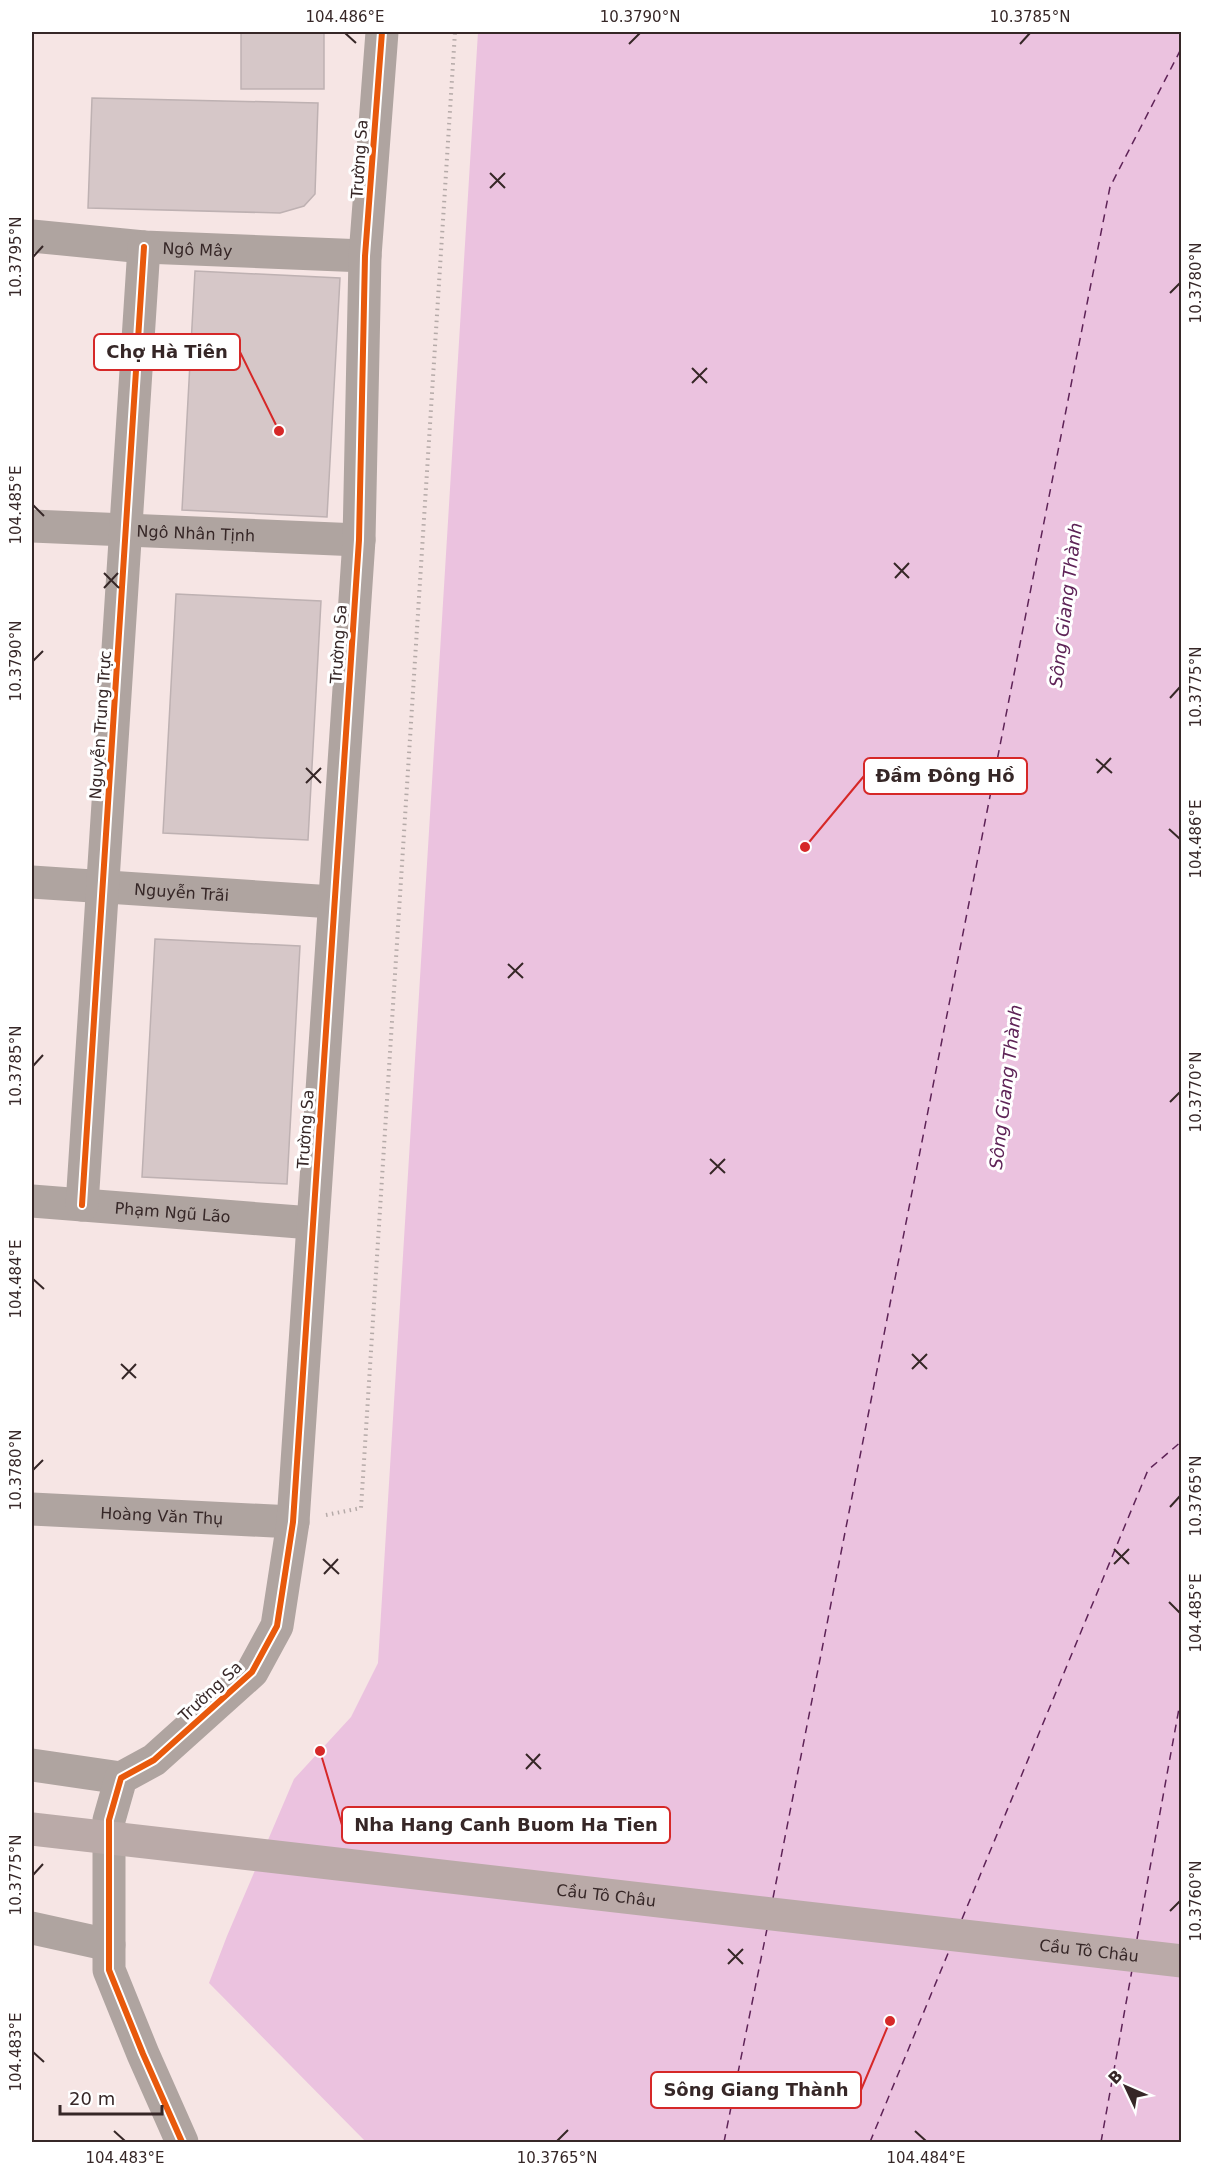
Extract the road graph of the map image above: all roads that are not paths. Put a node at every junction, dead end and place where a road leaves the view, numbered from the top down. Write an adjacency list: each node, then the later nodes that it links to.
1 (382, 32): 4 (street, Trường Sa)
2 (32, 236): 3 (street, Ngô Mây)
3 (144, 247): 4 (street, Ngô Mây); 6 (street, Nguyễn Trung Trực)
4 (365, 256): 7 (street, Trường Sa)
5 (32, 526): 6 (street, Ngô Nhân Tịnh)
6 (126, 531): 7 (street, Ngô Nhân Tịnh); 9 (street, Nguyễn Trung Trực)
7 (358, 540): 10 (street, Trường Sa)
8 (32, 882): 9 (street, Nguyễn Trãi)
9 (103, 885): 10 (street, Nguyễn Trãi); 12 (street, Nguyễn Trung Trực)
10 (333, 902): 13 (street, Trường Sa)
11 (32, 1201): 12 (street, Phạm Ngũ Lão)
12 (82, 1205): 13 (street, Phạm Ngũ Lão)
13 (312, 1223): 15 (street, Trường Sa)
14 (32, 1509): 15 (street, Hoàng Văn Thụ)
15 (293, 1522): 17 (street, Trường Sa)
16 (32, 1765): 17 (street)
17 (121, 1778): 20 (street)
18 (32, 1829): 21 (highway, Cầu Tô Châu, bridge)
19 (32, 1928): 20 (street)
20 (109, 1945): 22 (street)
21 (1182, 1961)
22 (182, 2142)

